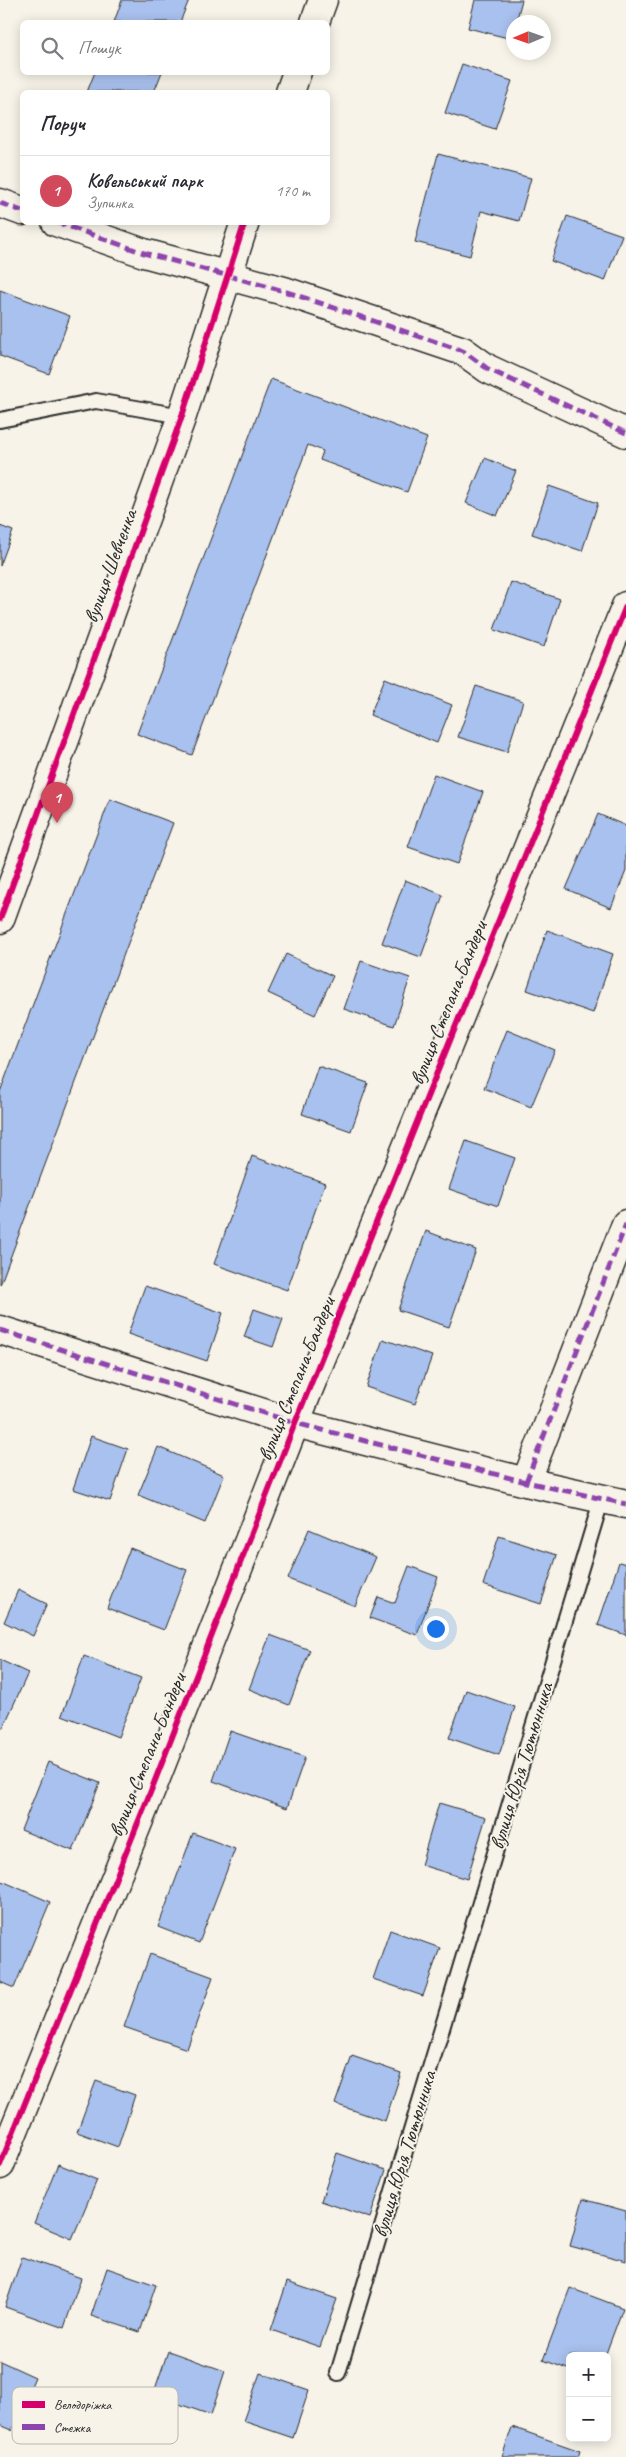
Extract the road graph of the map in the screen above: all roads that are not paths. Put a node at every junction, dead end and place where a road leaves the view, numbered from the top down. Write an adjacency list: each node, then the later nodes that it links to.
1 (322, 0): 2 (street)
2 (316, 20)
3 (296, 75): 4 (street)
4 (291, 90)
5 (0, 203): 6 (street)
6 (20, 210)
7 (65, 225): 9 (street)
8 (244, 225): 9 (street, вулиця Шевченка)
9 (226, 276): 10 (street, вулиця Шевченка); 12 (street)
10 (182, 416): 11 (lane); 14 (street, вулиця Шевченка)
11 (0, 420)
12 (626, 433)
13 (626, 606): 17 (street, вулиця Степана Бандери)
14 (0, 919)
15 (626, 1224): 18 (street)
16 (0, 1330): 17 (street, вулиця Юрія Тютюнника)
17 (295, 1423): 18 (street, вулиця Юрія Тютюнника); 20 (street, вулиця Степана Бандери)
18 (526, 1482): 19 (street, вулиця Юрія Тютюнника)
19 (614, 1501): 21 (lane, вулиця Юрія Тютюнника)
20 (0, 2165)
21 (338, 2373)

